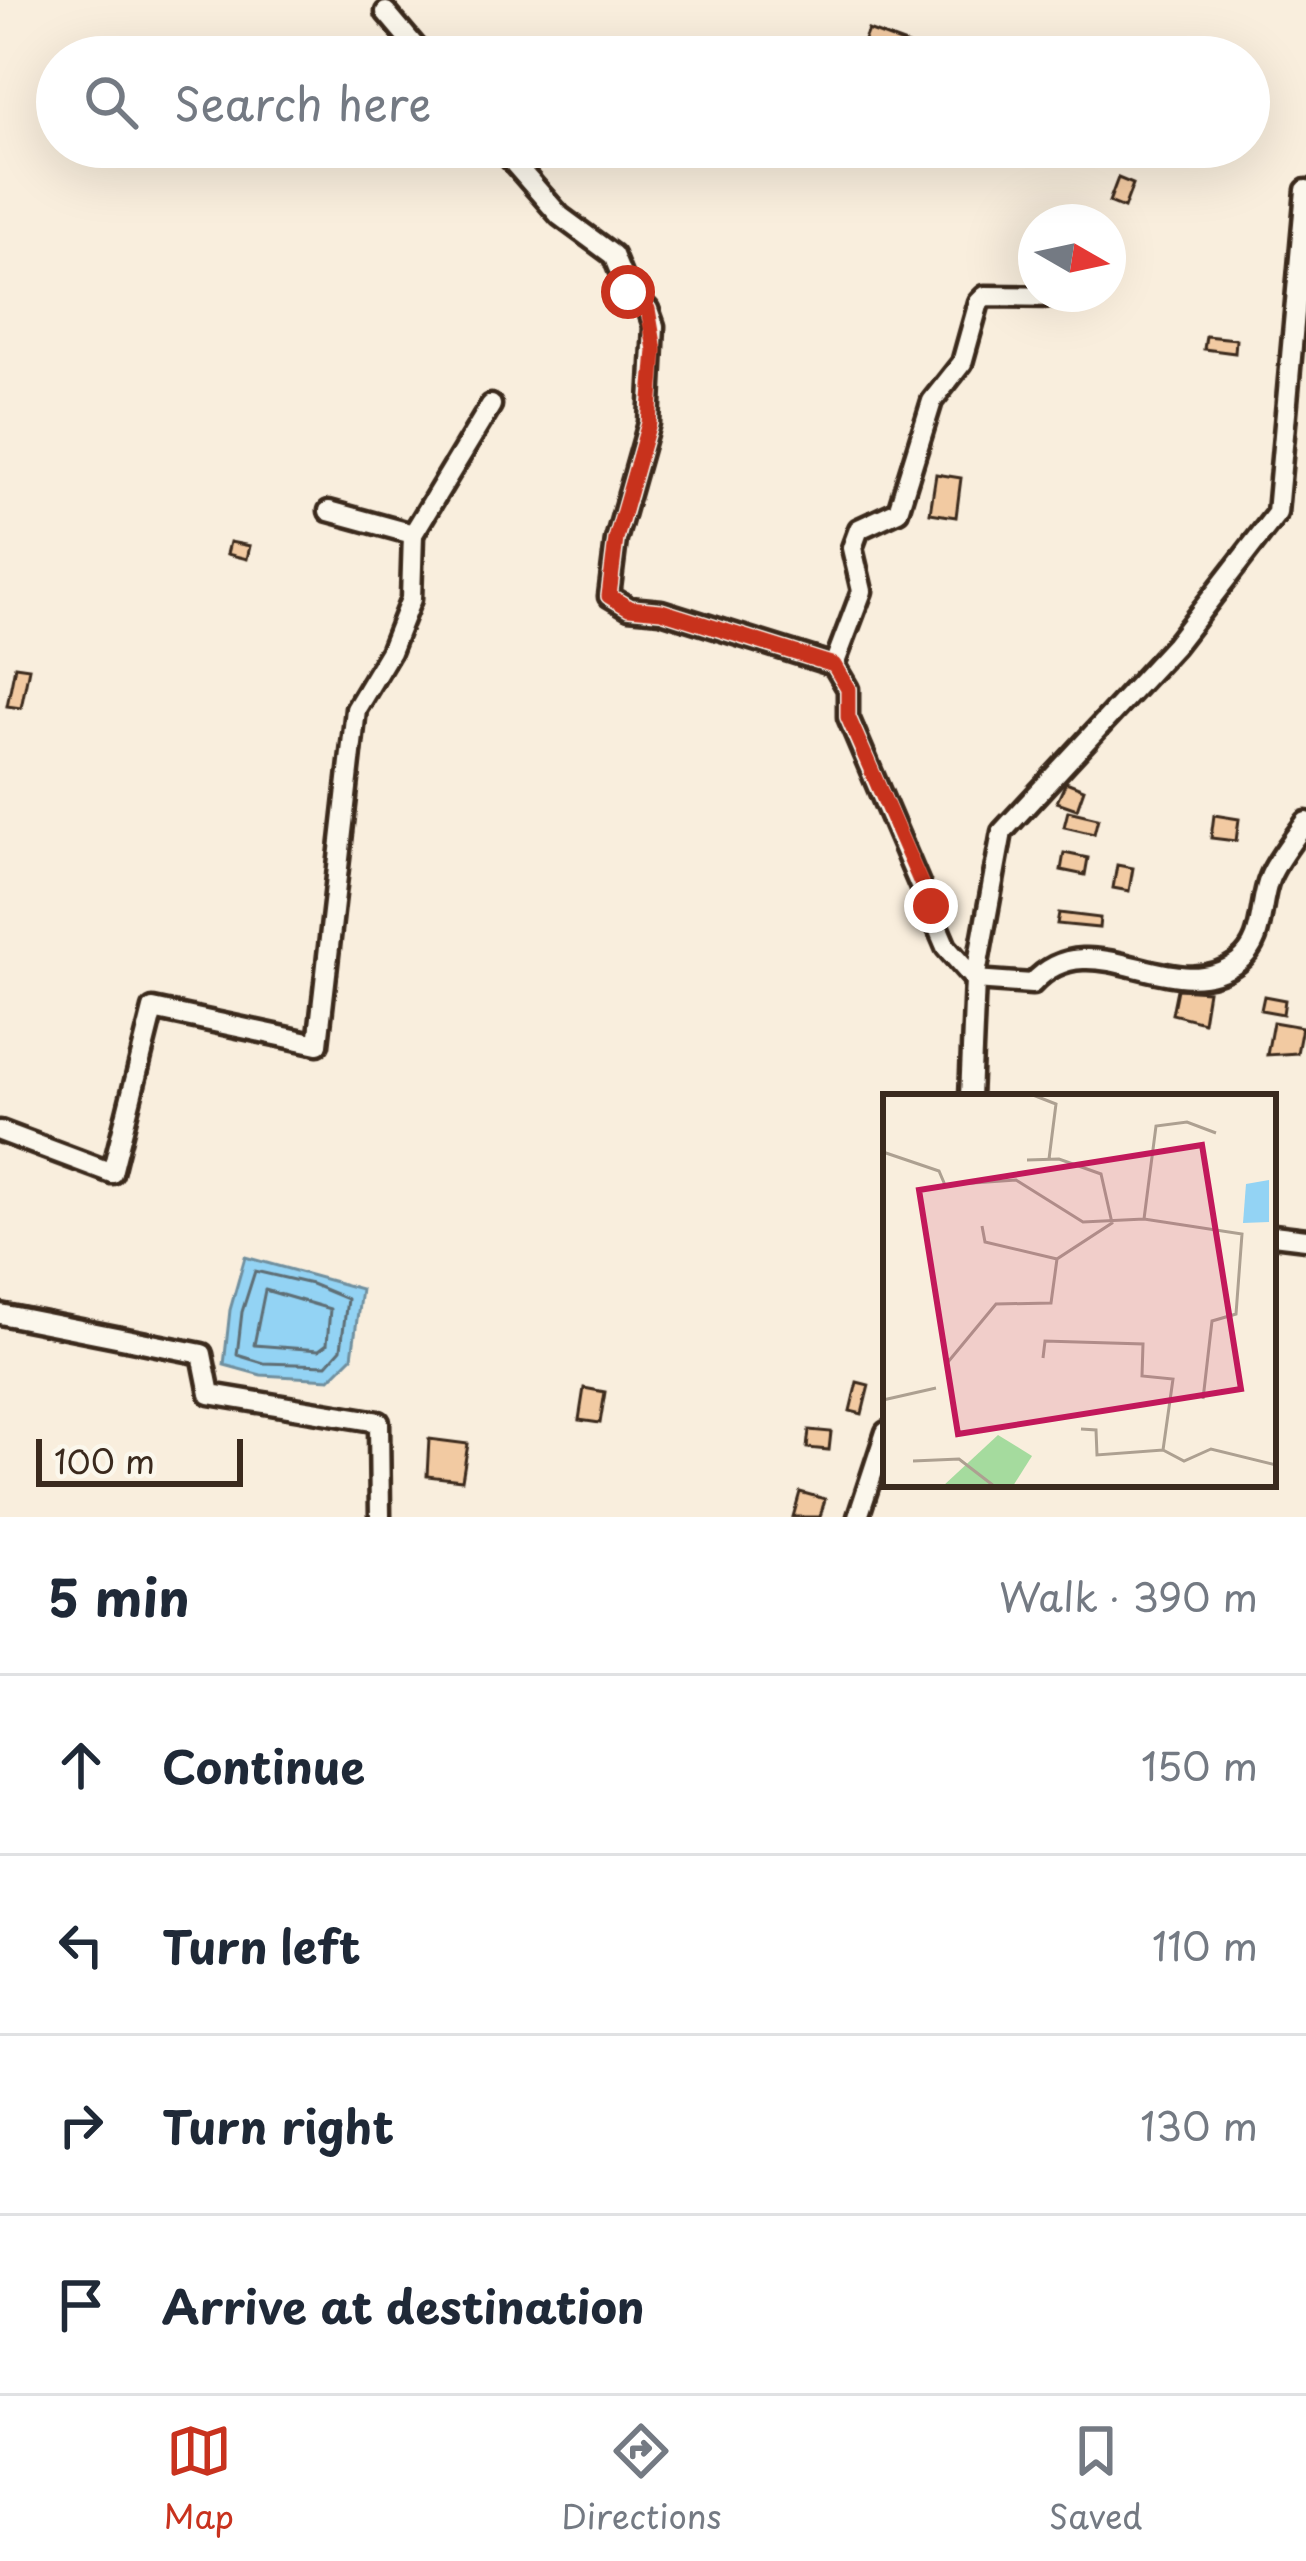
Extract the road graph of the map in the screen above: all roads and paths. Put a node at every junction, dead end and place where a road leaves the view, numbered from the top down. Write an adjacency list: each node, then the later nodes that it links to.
1 (386, 12): 2 (street)
2 (406, 36)
3 (518, 168): 9 (street)
4 (1306, 190): 11 (street)
5 (1018, 296): 9 (street)
6 (491, 405): 8 (street)
7 (328, 512): 8 (street)
8 (413, 534): 13 (street)
9 (834, 665): 11 (street)
10 (1306, 822): 11 (street)
11 (975, 980): 12 (street)
12 (970, 1094)
13 (0, 1131)
14 (1276, 1235): 15 (street)
15 (1306, 1239)
16 (0, 1314): 18 (street)
17 (883, 1441): 19 (street)
18 (380, 1517)
19 (858, 1517)

